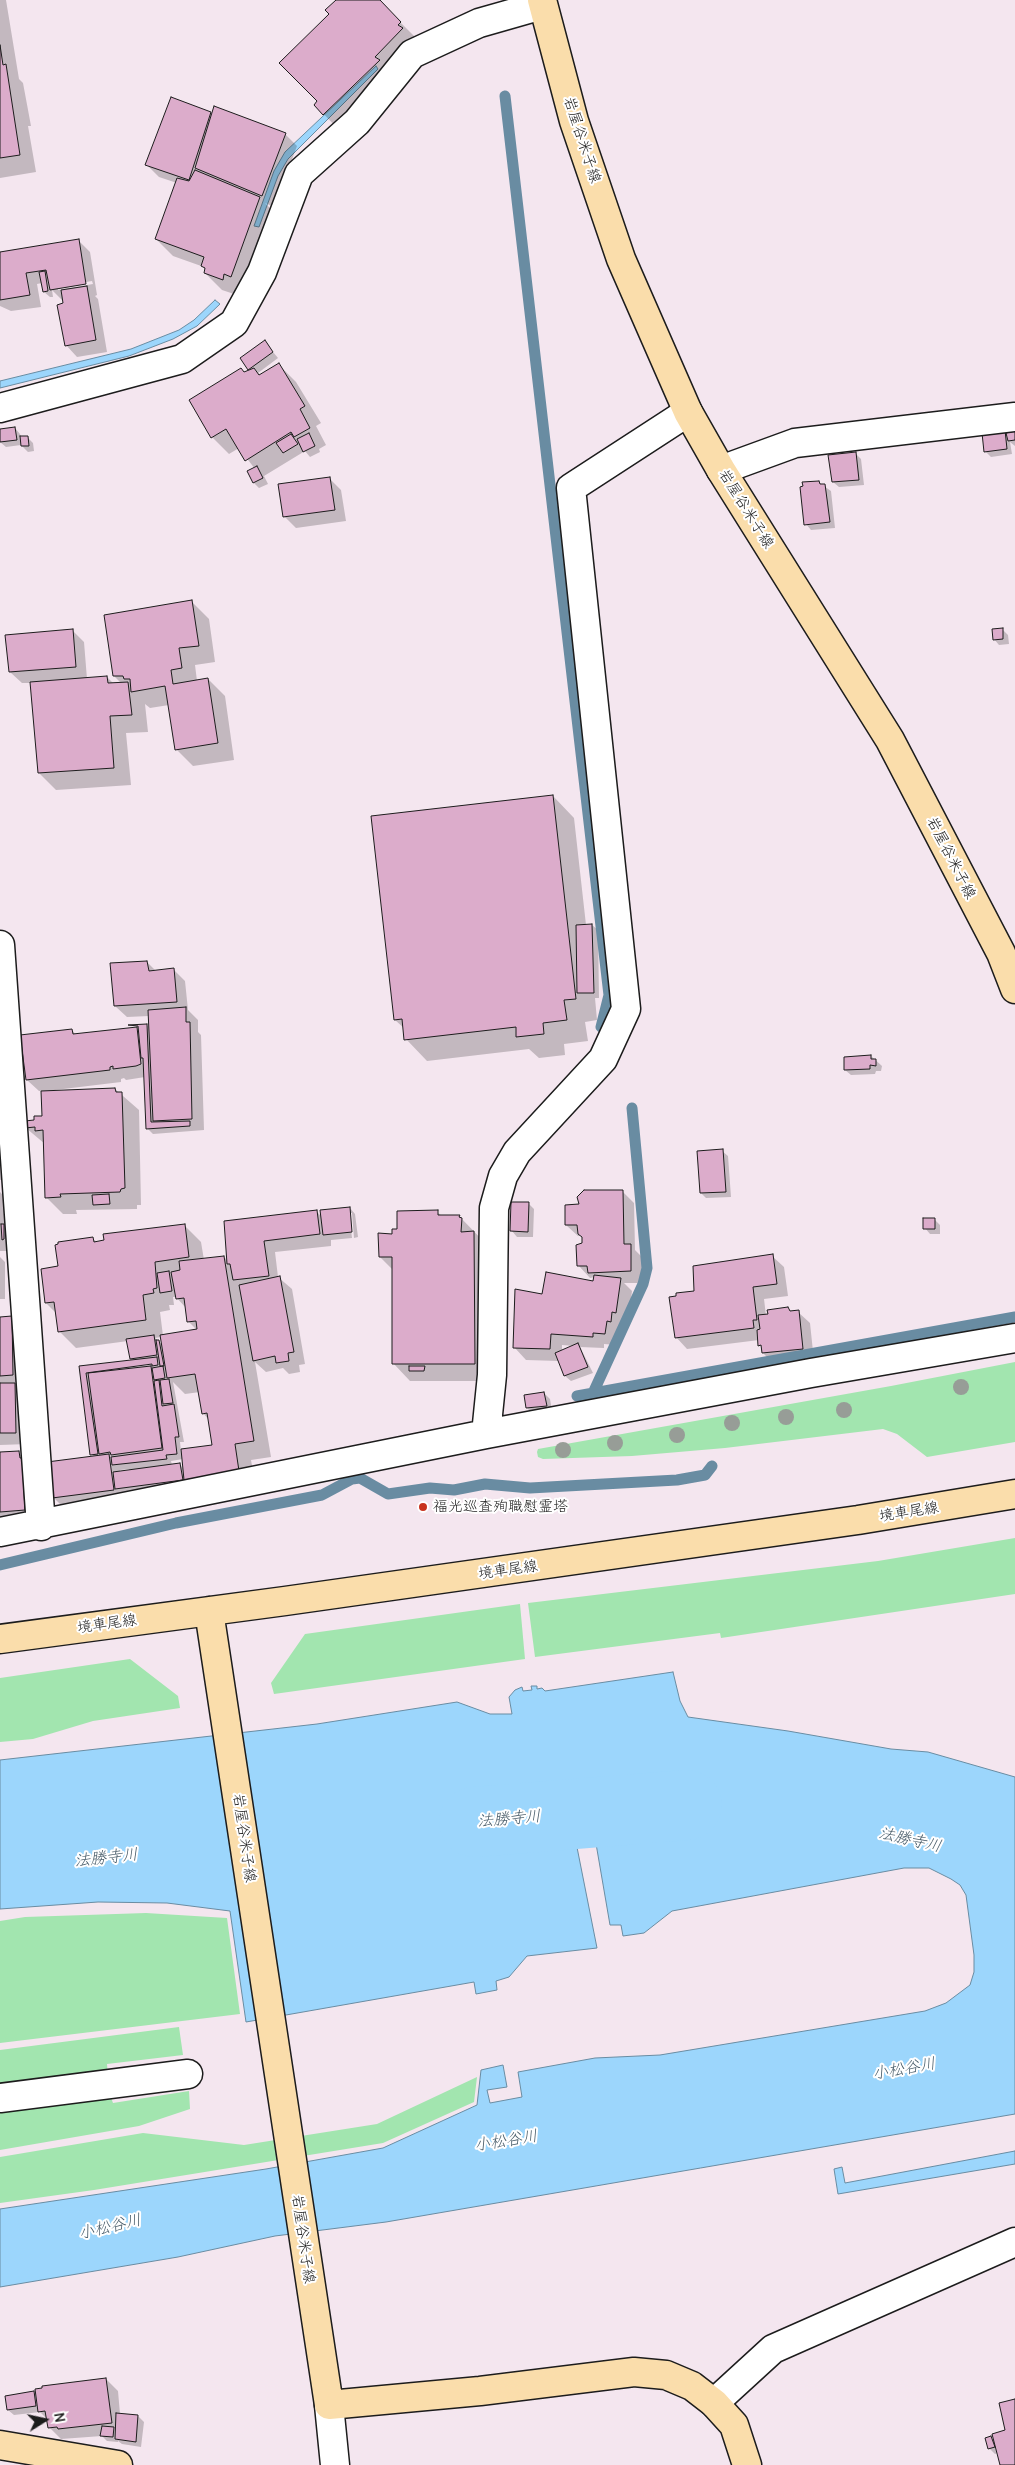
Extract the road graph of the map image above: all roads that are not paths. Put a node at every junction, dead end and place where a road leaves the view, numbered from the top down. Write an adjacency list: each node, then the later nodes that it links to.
1 (542, 3): 2 (street); 3 (main road, 岩屋谷米子線)
2 (0, 408)
3 (688, 412): 5 (main road, 岩屋谷米子線); 9 (street)
4 (1015, 417): 5 (street)
5 (721, 470): 7 (main road, 岩屋谷米子線)
6 (0, 945): 11 (street)
7 (1015, 989)
8 (1015, 1338): 9 (street)
9 (486, 1434): 11 (street)
10 (1015, 1494): 13 (main road, 境車尾線)
11 (41, 1526): 12 (street)
12 (0, 1532)
13 (209, 1611): 14 (main road, 境車尾線); 19 (main road, 岩屋谷米子線)
14 (0, 1639)
15 (188, 2074): 16 (street)
16 (0, 2098)
17 (1015, 2242): 18 (street)
18 (714, 2403): 19 (main road); 23 (main road)
19 (329, 2405): 22 (street)
20 (0, 2444): 21 (main road)
21 (118, 2465)
22 (335, 2465)
23 (747, 2465)

